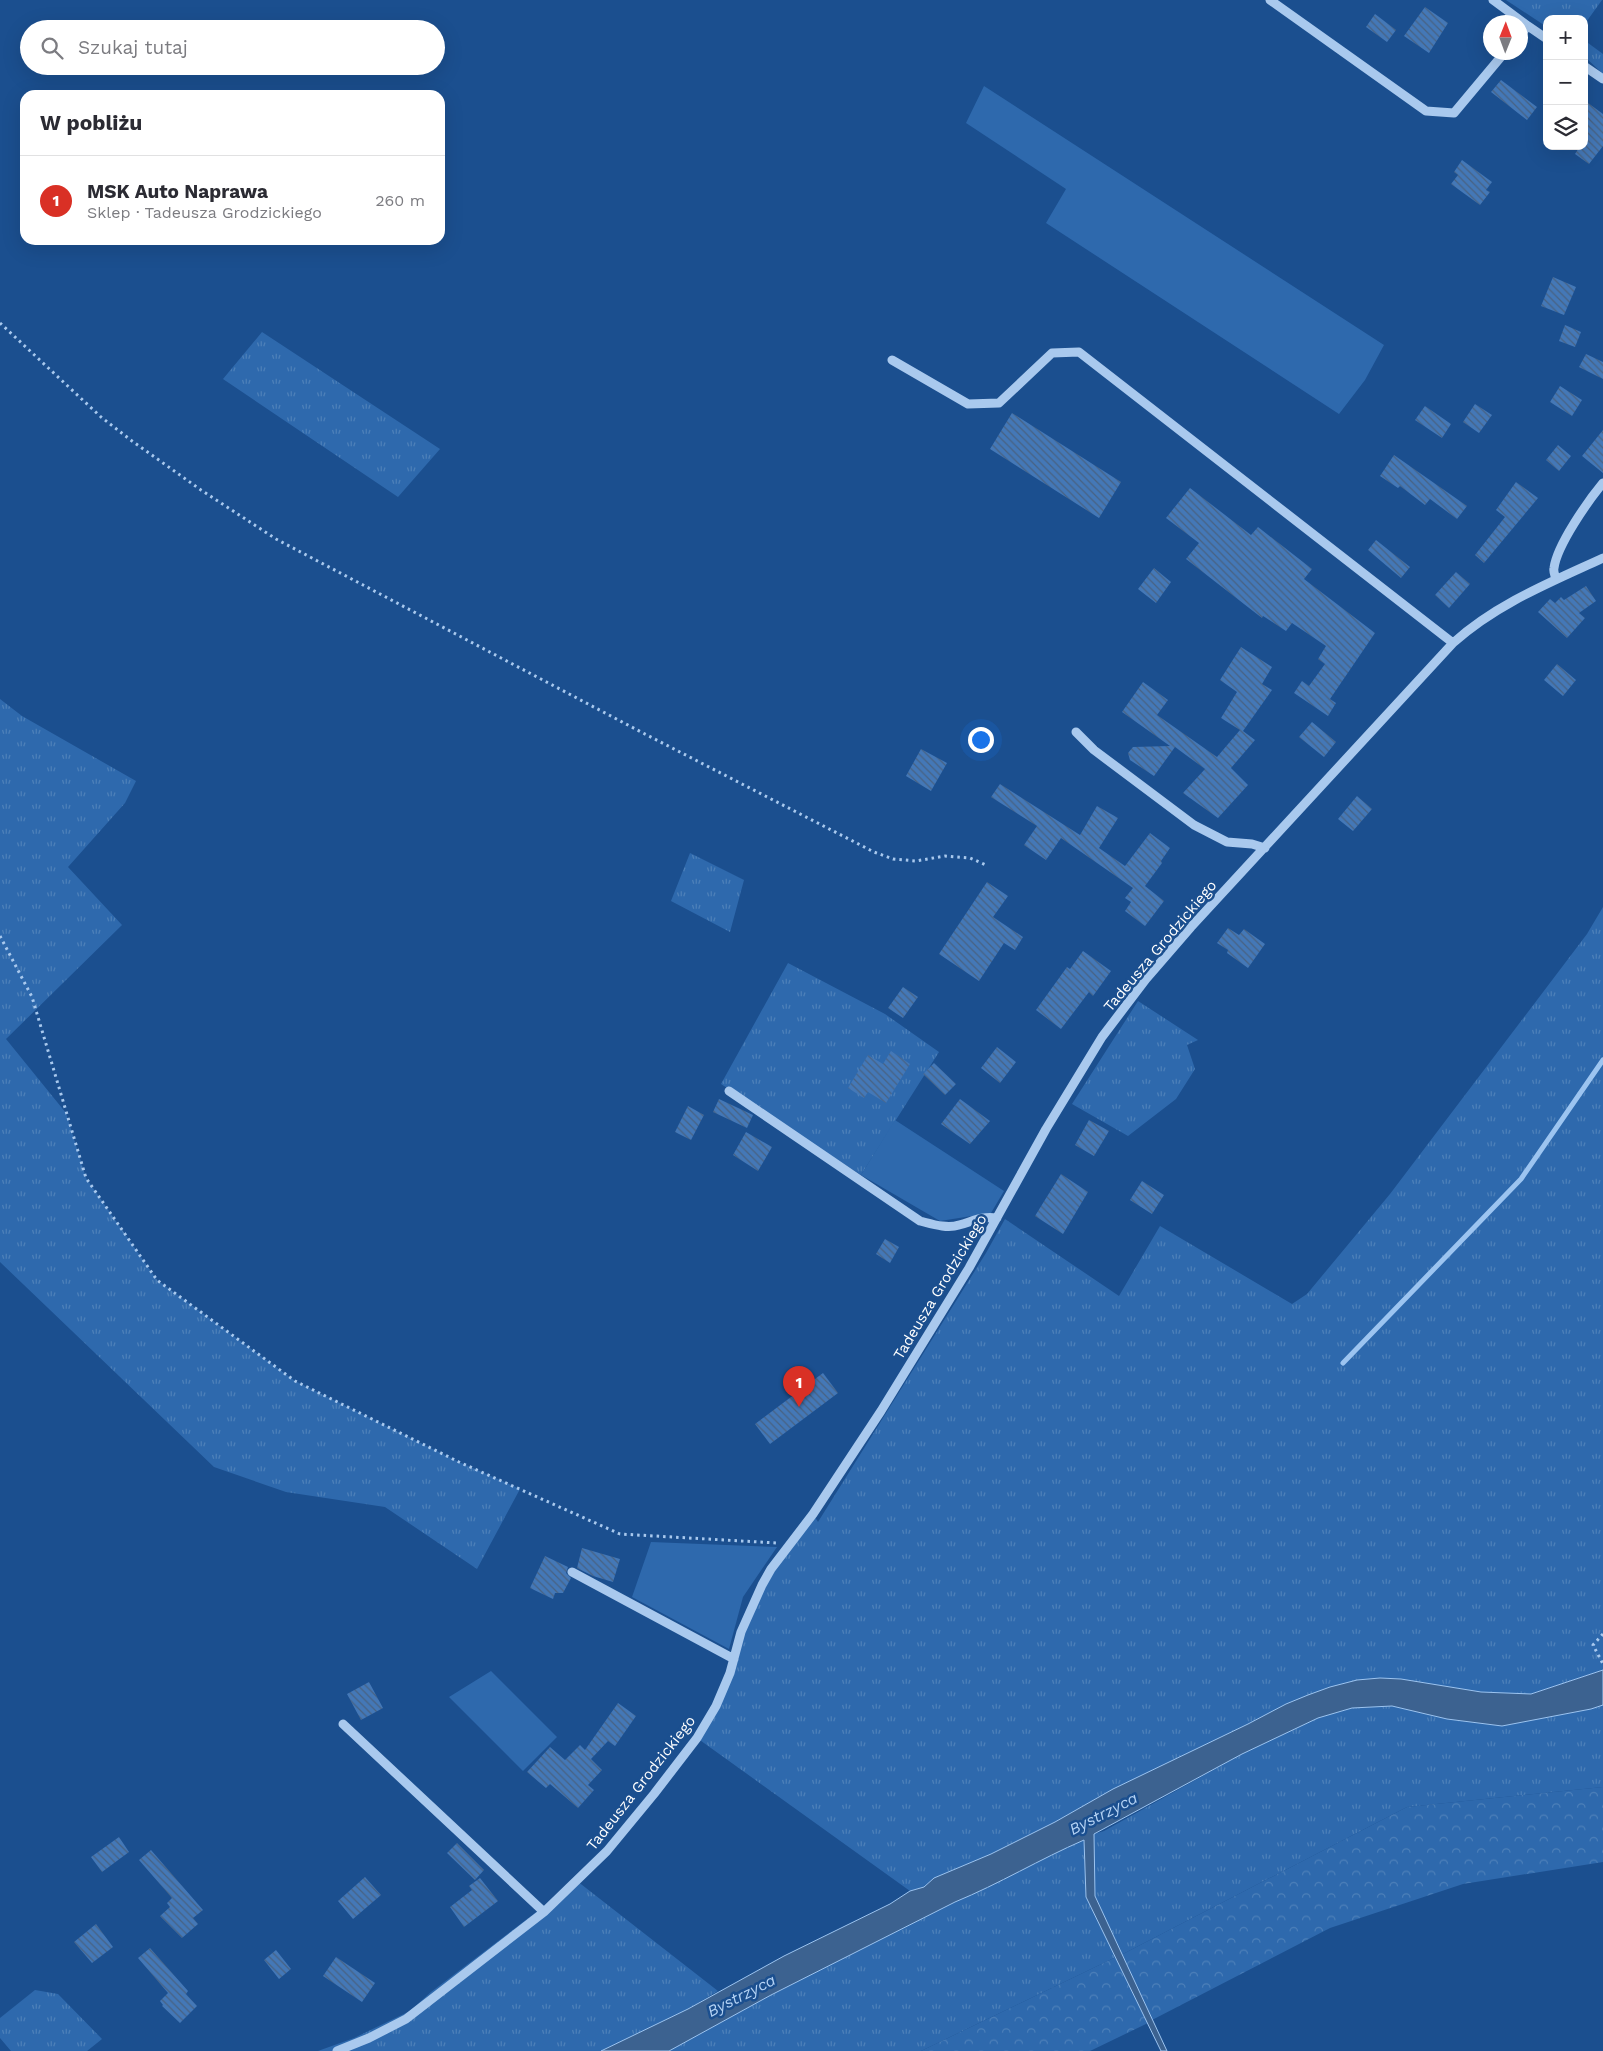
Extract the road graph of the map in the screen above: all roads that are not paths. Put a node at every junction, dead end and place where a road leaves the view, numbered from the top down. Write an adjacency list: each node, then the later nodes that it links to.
1 (1270, 0): 6 (street)
2 (1493, 0): 3 (street)
3 (1513, 15)
4 (1528, 26): 5 (street)
5 (1543, 36)
6 (1499, 60)
7 (1588, 69): 8 (street)
8 (1603, 79)
9 (892, 360): 13 (street)
10 (1603, 483): 12 (street)
11 (1603, 558): 12 (street, Tadeusza Grodzickiego)
12 (1556, 579): 13 (street, Tadeusza Grodzickiego)
13 (1453, 643): 15 (street, Tadeusza Grodzickiego)
14 (1076, 732): 15 (street)
15 (1265, 848): 17 (street, Tadeusza Grodzickiego)
16 (729, 1091): 17 (street)
17 (997, 1218): 19 (street, Tadeusza Grodzickiego)
18 (572, 1572): 19 (street)
19 (734, 1659): 21 (street, Tadeusza Grodzickiego)
20 (343, 1724): 21 (street)
21 (544, 1912): 22 (street, Tadeusza Grodzickiego)
22 (336, 2051)

